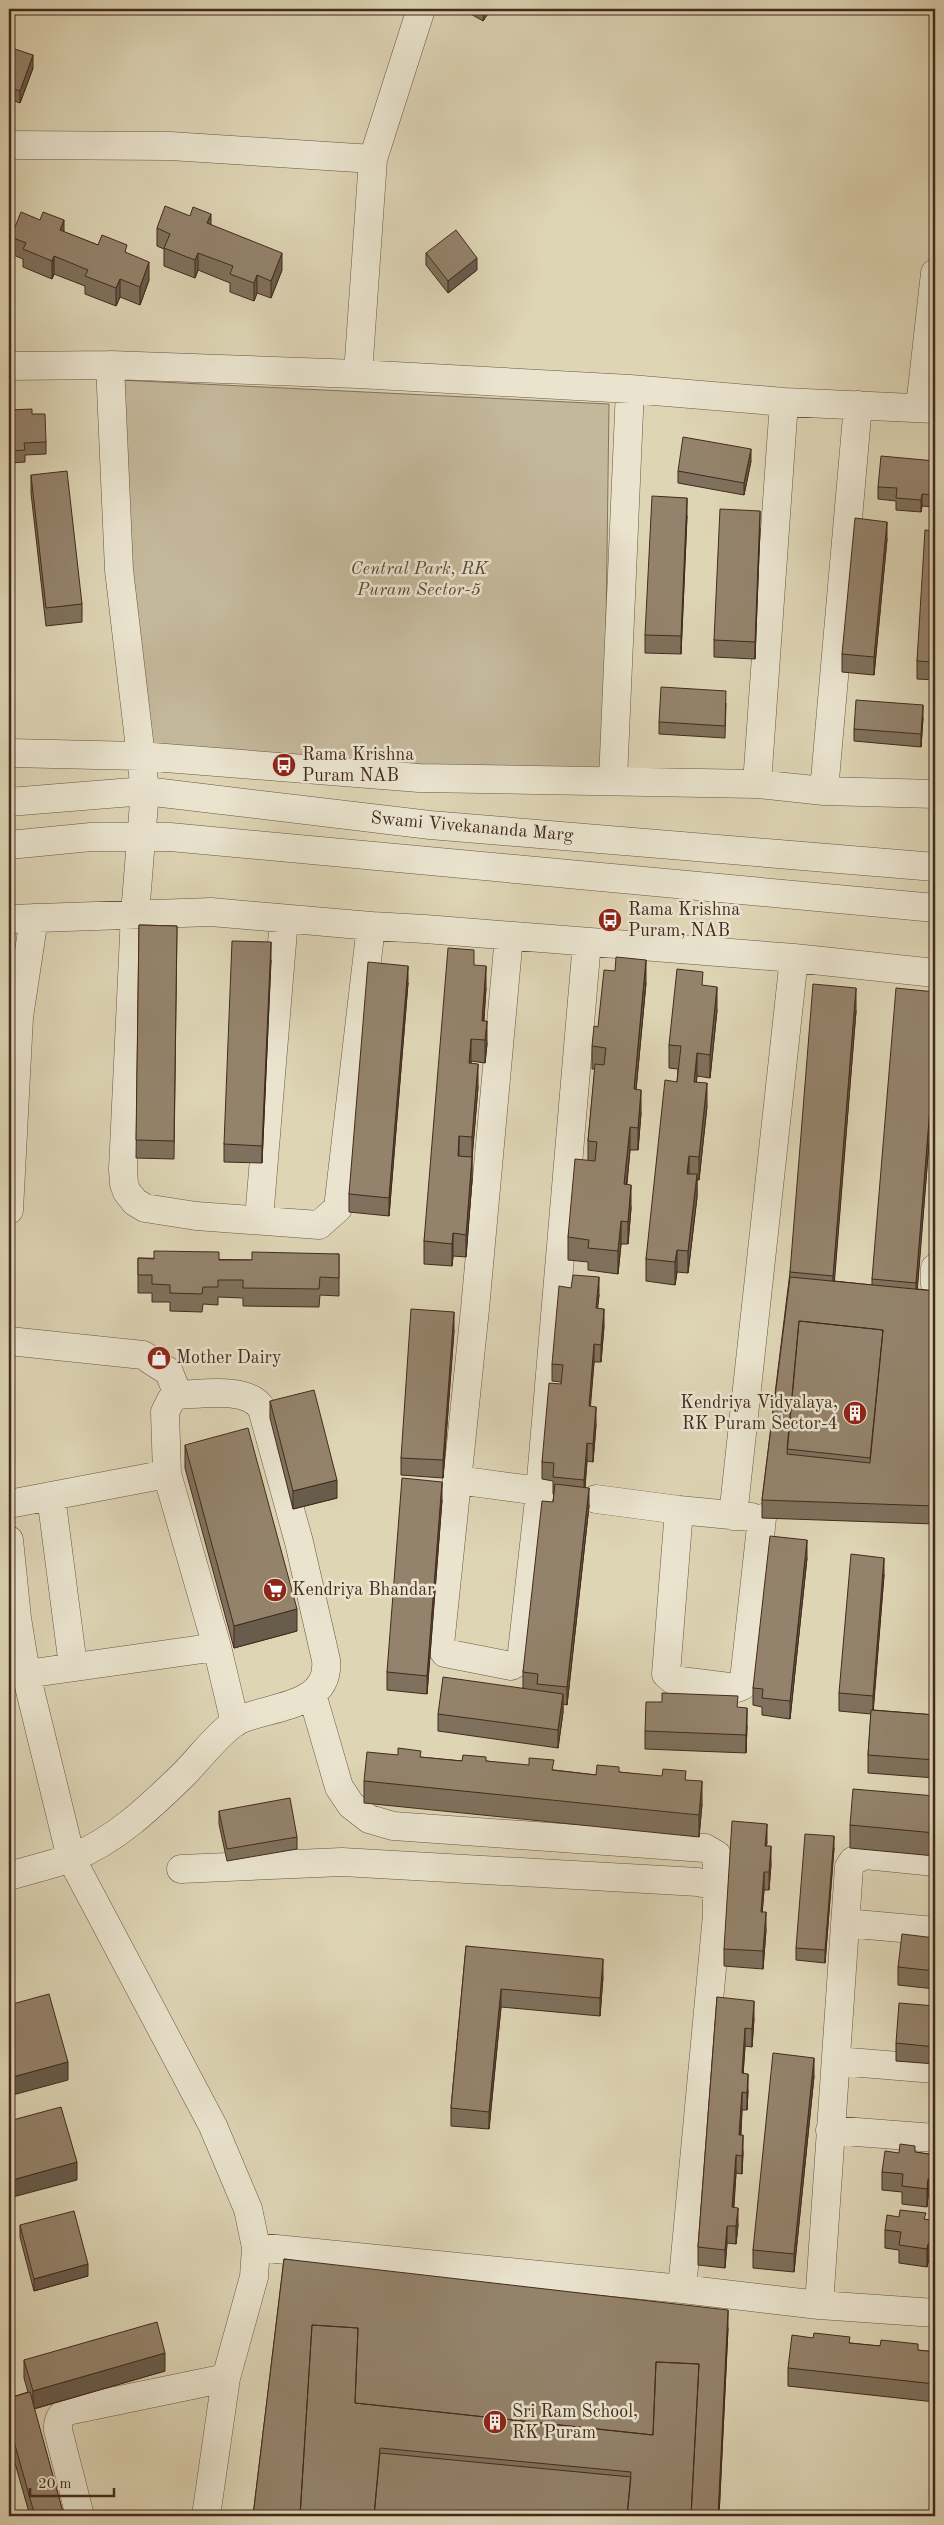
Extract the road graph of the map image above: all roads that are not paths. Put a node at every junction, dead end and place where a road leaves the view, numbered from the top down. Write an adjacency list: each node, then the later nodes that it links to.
1 (421, 9): 3 (street)
2 (9, 145): 3 (street)
3 (373, 159): 7 (street)
4 (935, 273): 11 (street)
5 (110, 365): 6 (street); 7 (street); 13 (street)
6 (9, 366)
7 (358, 374): 8 (street)
8 (630, 389): 9 (street); 14 (street)
9 (784, 402): 10 (street); 15 (street)
10 (858, 404): 11 (street); 17 (street)
11 (927, 408)
12 (9, 753): 13 (street)
13 (140, 756): 14 (street); 16 (street)
14 (613, 780): 15 (street)
15 (757, 784): 17 (street)
16 (144, 791): 19 (street, Swami Vivekananda Marg); 20 (street); 22 (street, Swami Vivekananda Marg)
17 (824, 792): 18 (street)
18 (935, 794)
19 (9, 802)
20 (142, 837): 21 (street, Swami Vivekananda Marg); 23 (street, Swami Vivekananda Marg); 24 (street)
21 (9, 845)
22 (935, 867)
23 (935, 908)
24 (135, 914): 25 (street); 26 (street); 33 (street)
25 (21, 918): 32 (street)
26 (284, 919): 27 (street); 33 (street)
27 (370, 926): 28 (street); 33 (street)
28 (510, 936): 29 (street); 39 (street)
29 (587, 942): 30 (street); 40 (street)
30 (794, 958): 31 (street); 45 (street)
31 (935, 973)
32 (9, 1210)
33 (260, 1220)
34 (935, 1268): 35 (street)
35 (935, 1284)
36 (9, 1341): 37 (street)
37 (178, 1395): 38 (street); 53 (street)
38 (167, 1474): 41 (street); 50 (street)
39 (457, 1480): 40 (street); 40 (street)
40 (540, 1491)
41 (51, 1496): 43 (street); 51 (street)
42 (596, 1498): 44 (street)
43 (9, 1504)
44 (679, 1510): 45 (street); 46 (street)
45 (733, 1516): 46 (street)
46 (762, 1518): 47 (street)
47 (790, 1519)
48 (9, 1540): 49 (street)
49 (13, 1619): 52 (street)
50 (217, 1646): 51 (street); 54 (street)
51 (73, 1666): 52 (street)
52 (26, 1674): 55 (street)
53 (312, 1694): 54 (street); 59 (street)
54 (234, 1723): 55 (street)
55 (71, 1858): 58 (street); 66 (street)
56 (935, 1862): 60 (street)
57 (181, 1868): 59 (street)
58 (9, 1876)
59 (717, 1890): 67 (street)
60 (845, 1923): 61 (street); 62 (street)
61 (935, 1931)
62 (836, 2061): 63 (street); 64 (street)
63 (935, 2069)
64 (830, 2130): 65 (street); 68 (street)
65 (935, 2138)
66 (256, 2247): 67 (street); 70 (street)
67 (682, 2289): 68 (street)
68 (819, 2305): 69 (street)
69 (935, 2313)
70 (226, 2378): 71 (street); 72 (street)
71 (80, 2516)
72 (206, 2516)

